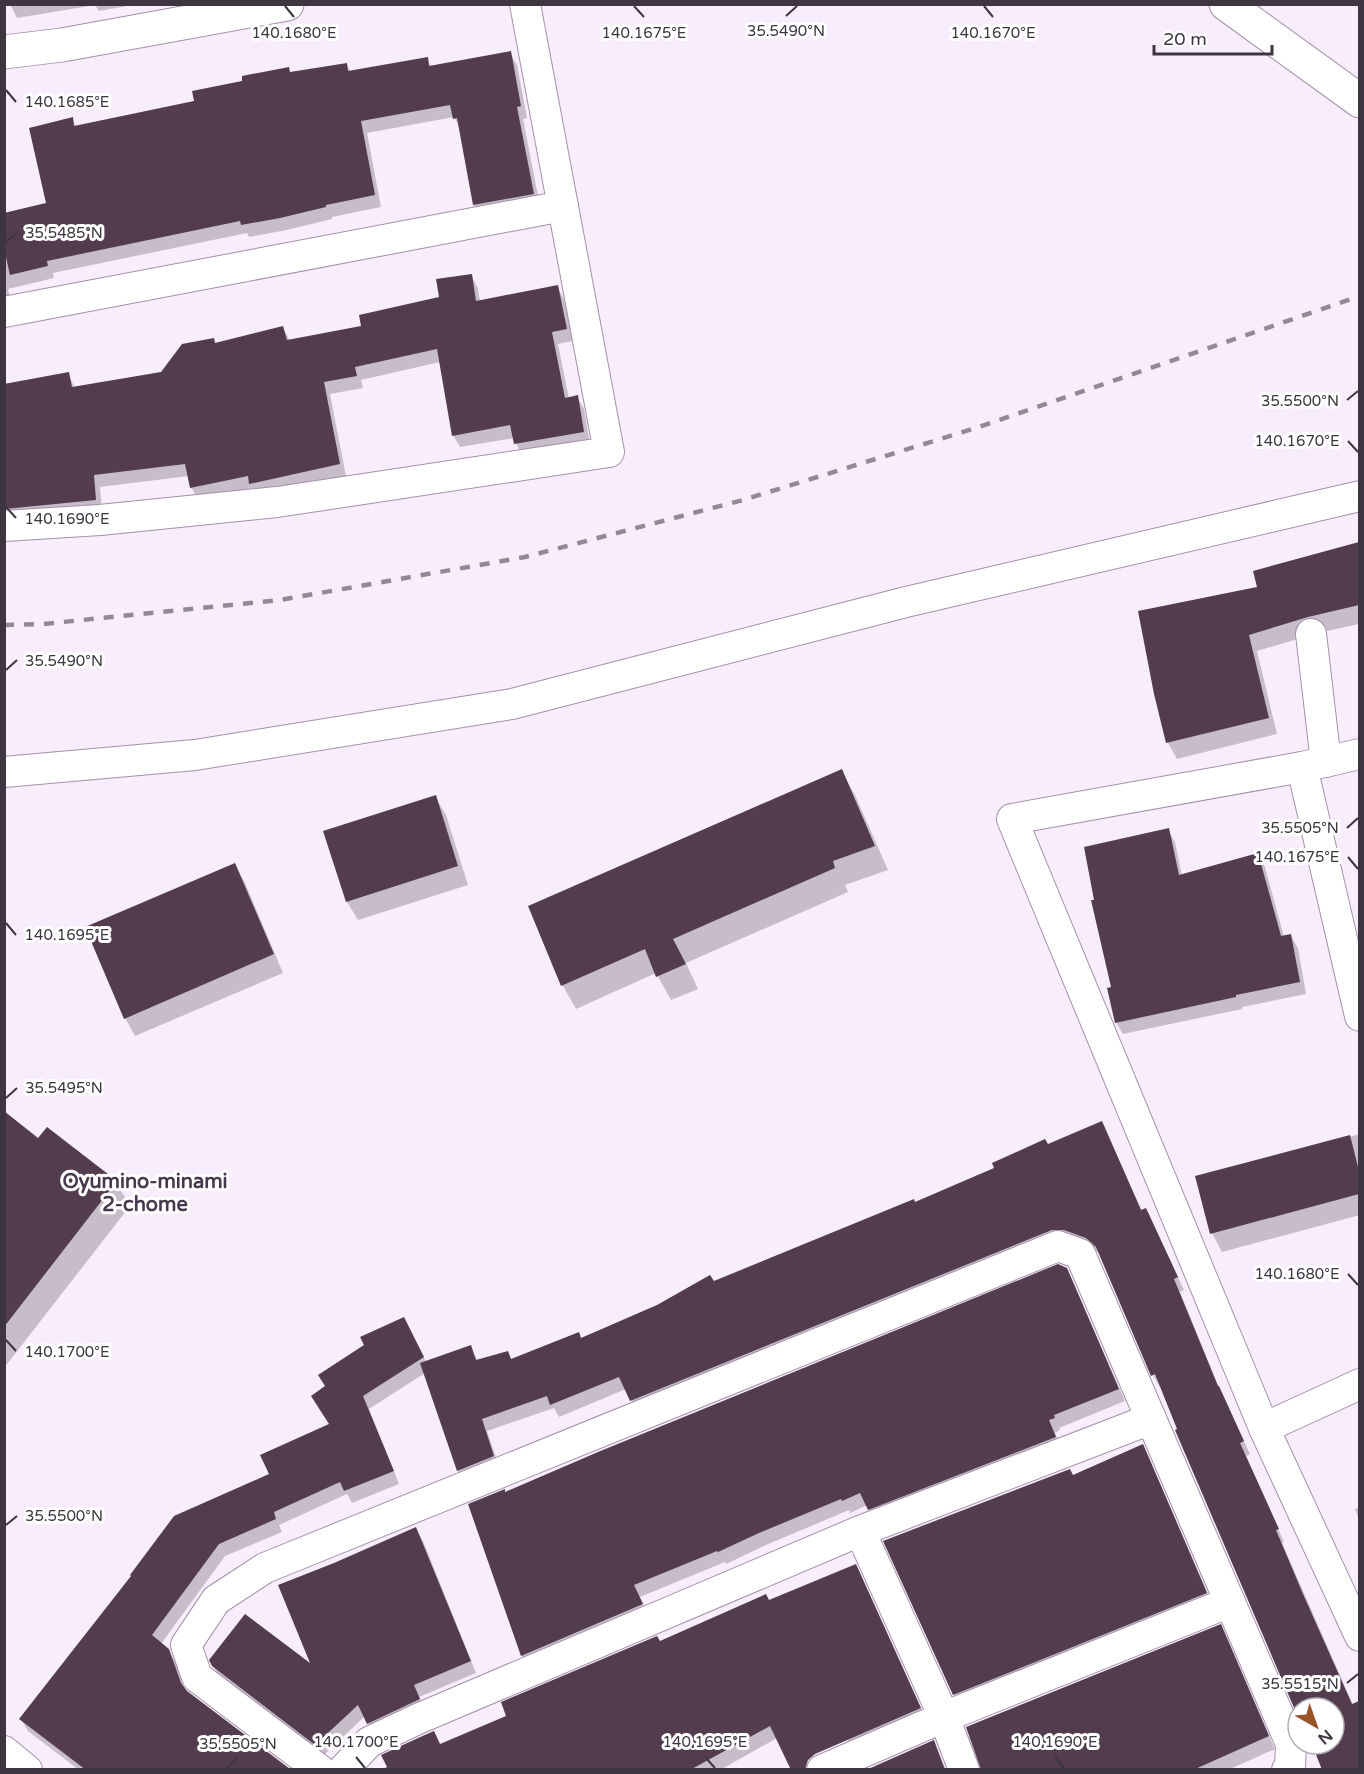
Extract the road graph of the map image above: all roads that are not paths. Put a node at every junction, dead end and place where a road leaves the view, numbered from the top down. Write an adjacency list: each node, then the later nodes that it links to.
1 (287, 4): 4 (street)
2 (525, 4): 6 (street)
3 (1226, 4): 5 (street)
4 (4, 52)
5 (1359, 101)
6 (563, 206): 7 (street); 9 (street)
7 (4, 312)
8 (1359, 496): 13 (street)
9 (4, 526)
10 (1311, 634): 12 (street)
11 (1359, 754): 12 (street)
12 (1314, 764): 14 (street); 17 (street)
13 (4, 772)
14 (1359, 1016)
15 (1359, 1384): 17 (street)
16 (1151, 1419): 18 (street); 19 (street); 24 (street)
17 (1264, 1428): 20 (street)
18 (860, 1531): 21 (street); 25 (street)
19 (1230, 1602): 21 (street); 28 (street)
20 (1359, 1636)
21 (944, 1717): 26 (street); 27 (street)
22 (4, 1751): 23 (street)
23 (27, 1770)
24 (320, 1770)
25 (343, 1770)
26 (822, 1770)
27 (964, 1770)
28 (1287, 1770)

